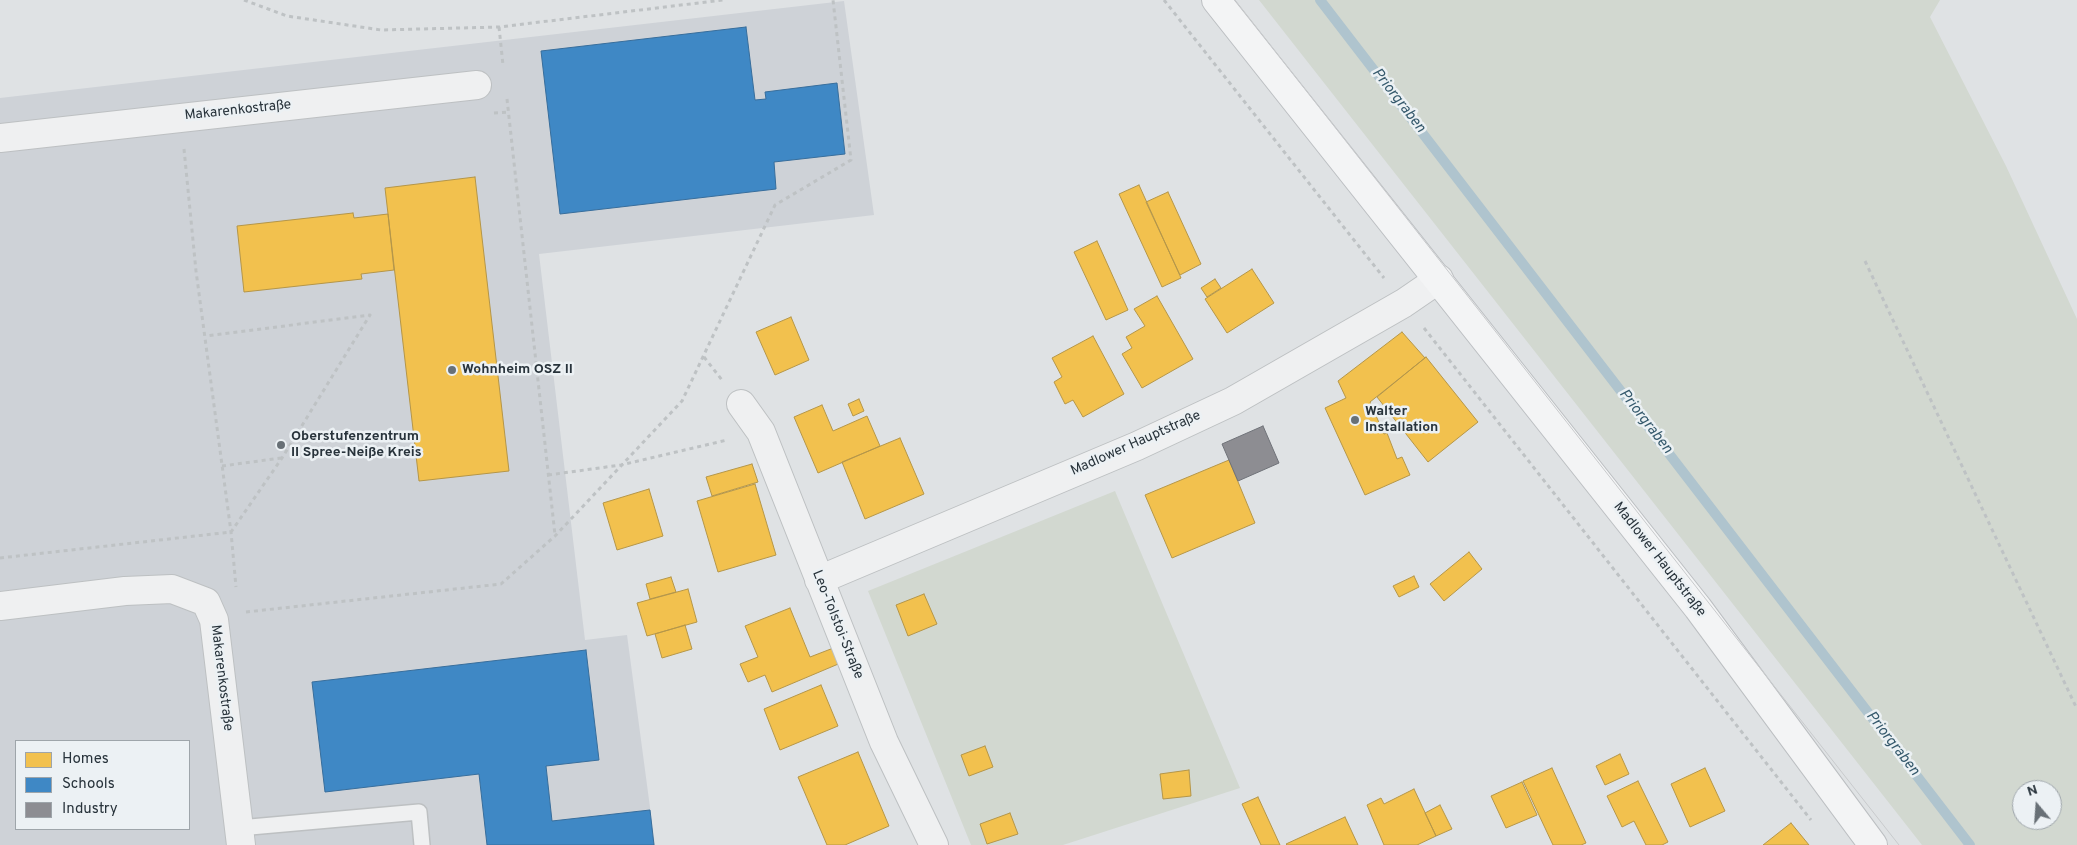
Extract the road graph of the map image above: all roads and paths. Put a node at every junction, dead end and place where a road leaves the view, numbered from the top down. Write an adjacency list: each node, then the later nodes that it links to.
1 (244, 0): 6 (path)
2 (723, 0): 6 (path)
3 (834, 0): 19 (path)
4 (1164, 0): 14 (path)
5 (1216, 0): 13 (main road, Madlower Hauptstraße)
6 (499, 27): 7 (path)
7 (504, 74)
8 (477, 85): 10 (street, Makarenkostraße)
9 (506, 93): 21 (path)
10 (0, 138)
11 (184, 148): 15 (path)
12 (1865, 261): 28 (path)
13 (1439, 280): 14 (street, Madlower Hauptstraße); 33 (main road, Madlower Hauptstraße)
14 (1404, 303): 25 (street, Madlower Hauptstraße); 29 (path)
15 (206, 336): 18 (path); 20 (path)
16 (741, 404): 17 (street, Leo-Tolstoi-Straße)
17 (761, 432): 19 (path); 25 (street, Leo-Tolstoi-Straße)
18 (282, 458): 20 (path); 22 (path)
19 (621, 465): 21 (path); 23 (path)
20 (222, 466): 22 (path)
21 (548, 475): 23 (path)
22 (231, 532): 24 (path); 27 (path)
23 (555, 536): 27 (path)
24 (0, 558)
25 (819, 580): 32 (street, Leo-Tolstoi-Straße)
26 (0, 606): 27 (street, Makarenkostraße)
27 (226, 616): 30 (street, Makarenkostraße)
28 (2077, 709)
29 (1813, 823)
30 (240, 837): 31 (lane)
31 (422, 845)
32 (934, 845)
33 (1873, 845)

